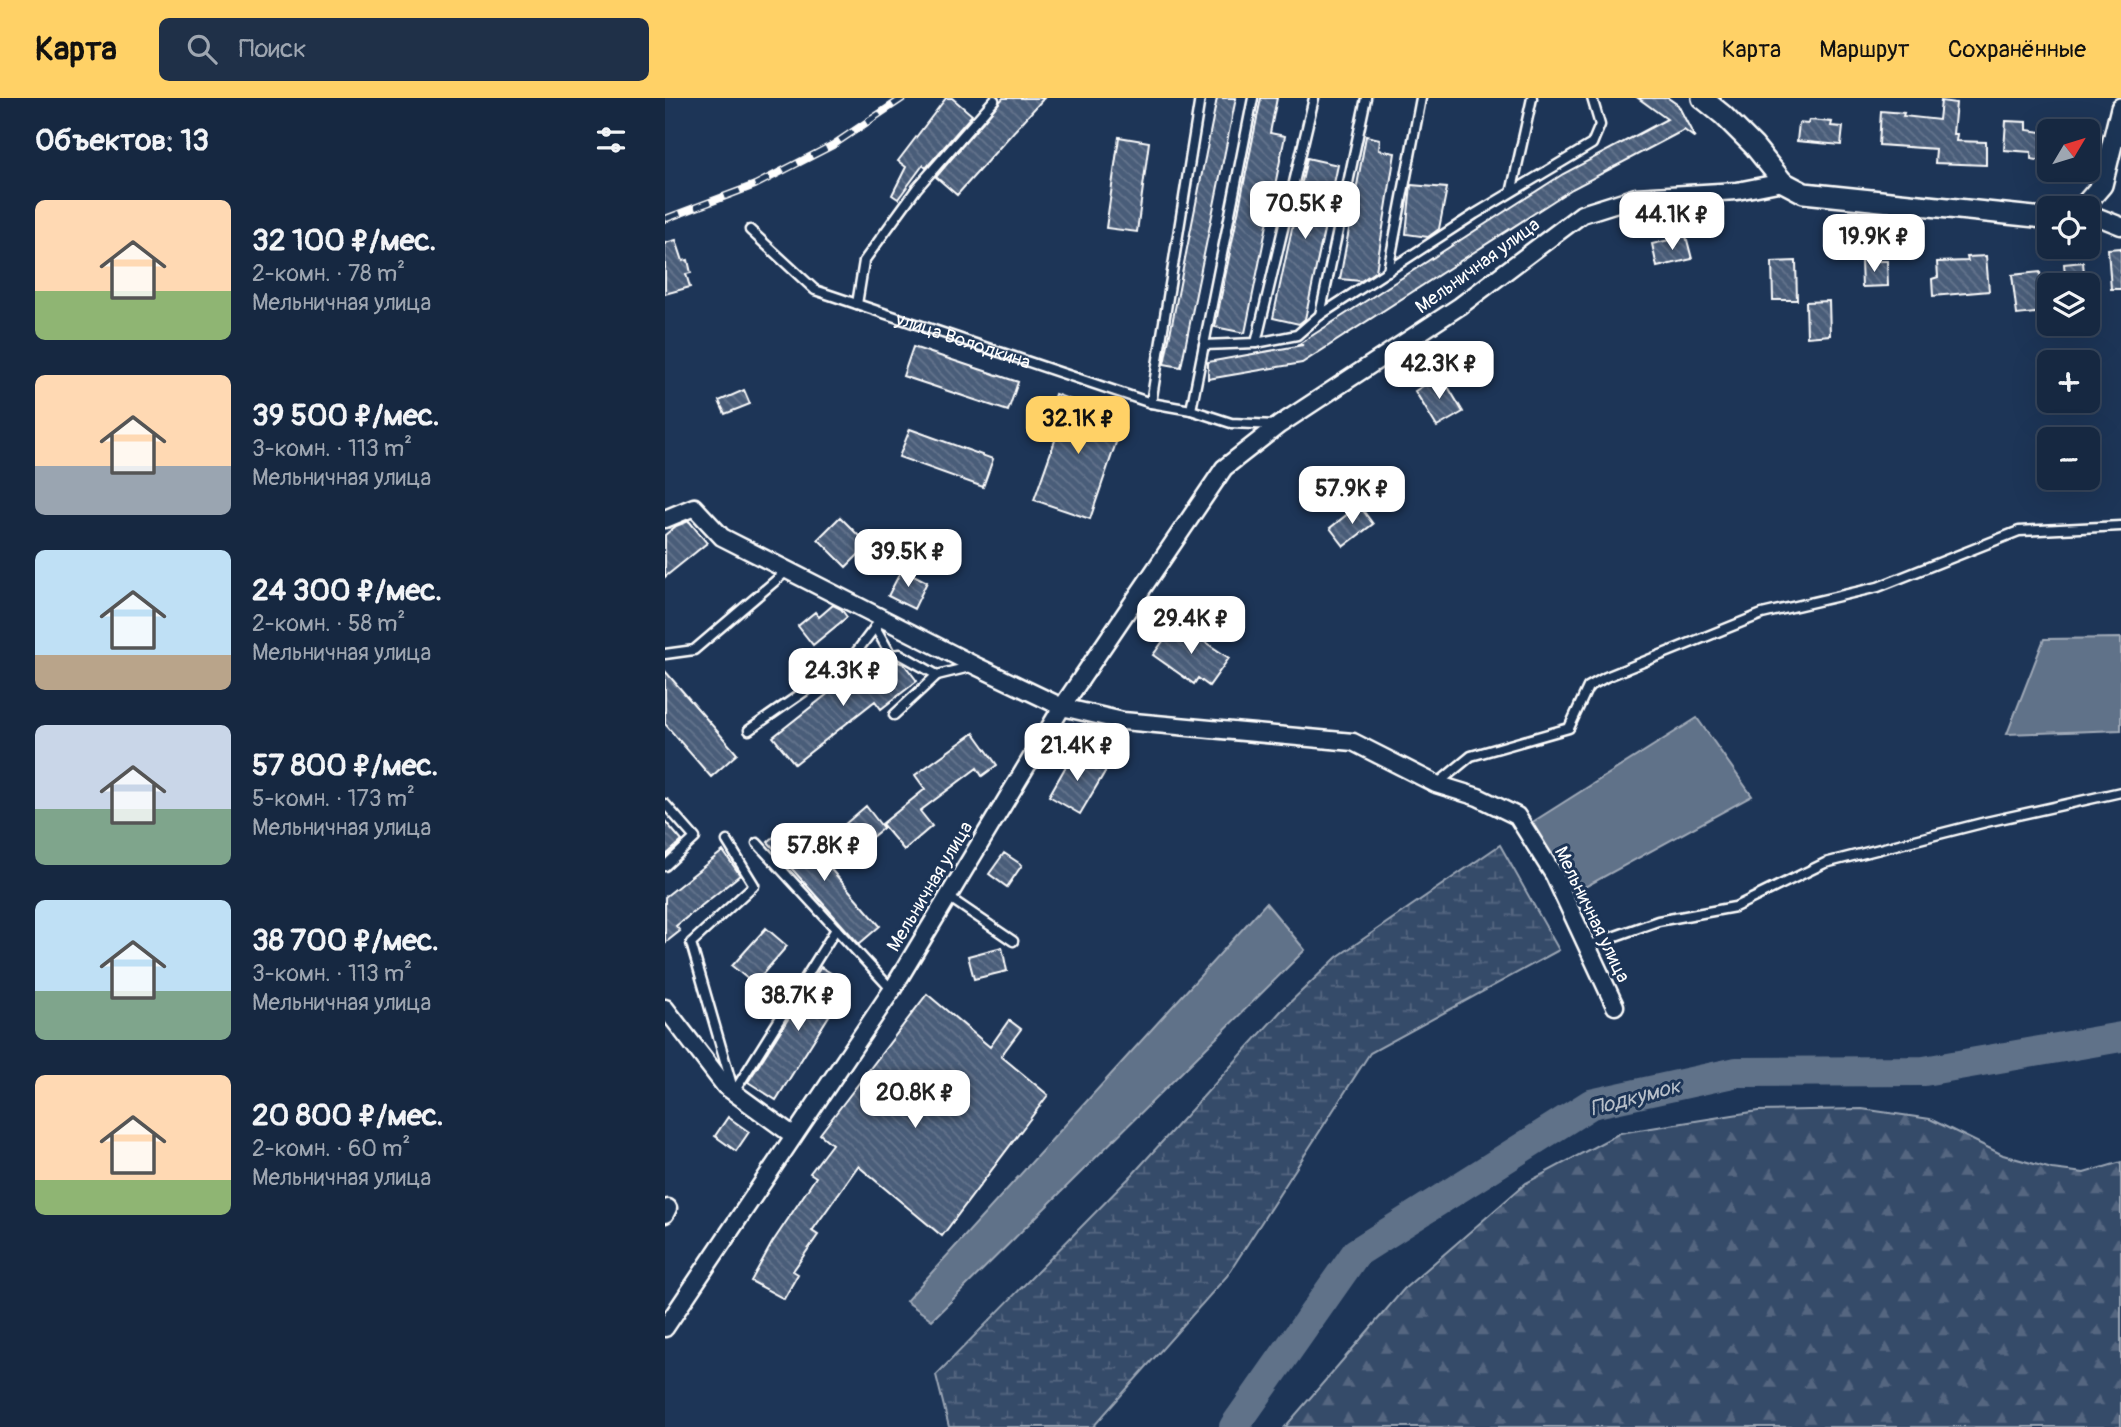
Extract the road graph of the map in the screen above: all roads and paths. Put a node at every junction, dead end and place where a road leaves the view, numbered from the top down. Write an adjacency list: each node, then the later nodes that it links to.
1 (1200, 98): 23 (lane)
2 (1253, 98): 22 (lane)
3 (1314, 98): 21 (lane)
4 (1366, 98): 20 (lane)
5 (1421, 98): 18 (lane)
6 (1532, 98): 12 (lane)
7 (1592, 98): 18 (lane)
8 (1702, 98): 11 (street)
9 (993, 100): 19 (lane)
10 (2121, 108): 13 (street)
11 (1783, 182): 14 (street); 25 (street, Мельничная улица)
12 (1512, 189)
13 (2092, 196)
14 (2037, 217)
15 (2100, 218): 16 (street)
16 (2121, 226)
17 (750, 230): 19 (lane, улица Володкина)
18 (1388, 271): 20 (lane)
19 (857, 304): 23 (lane, улица Володкина)
20 (1320, 315): 21 (lane)
21 (1256, 342): 22 (lane)
22 (1204, 345): 24 (lane)
23 (1151, 402): 24 (lane, улица Володкина)
24 (1191, 411): 25 (lane, улица Володкина)
25 (1279, 425): 35 (street, Мельничная улица)
26 (665, 519): 28 (street, Мельничная улица)
27 (2121, 526): 38 (lane)
28 (788, 570): 29 (street, Мельничная улица); 30 (lane)
29 (878, 623): 31 (lane); 32 (lane); 33 (street, Мельничная улица)
30 (665, 654)
31 (891, 655): 32 (lane); 34 (lane)
32 (851, 659): 37 (lane)
33 (975, 666): 34 (lane); 35 (street, Мельничная улица)
34 (937, 675): 36 (lane)
35 (1062, 707): 38 (street, Мельничная улица); 44 (street, Мельничная улица)
36 (894, 715)
37 (749, 730)
38 (1436, 784): 47 (street, Мельничная улица)
39 (2121, 792): 47 (lane)
40 (665, 804): 43 (lane)
41 (727, 841): 51 (lane)
42 (757, 843): 45 (lane)
43 (665, 866)
44 (947, 895): 46 (lane); 48 (street, Мельничная улица)
45 (837, 929): 48 (lane); 51 (lane)
46 (1013, 941)
47 (1587, 946): 49 (street, Мельничная улица)
48 (892, 990): 52 (street, Мельничная улица)
49 (1615, 1006)
50 (665, 1008): 51 (street)
51 (734, 1092): 52 (street)
52 (794, 1136): 53 (street, Мельничная улица)
53 (665, 1328)

